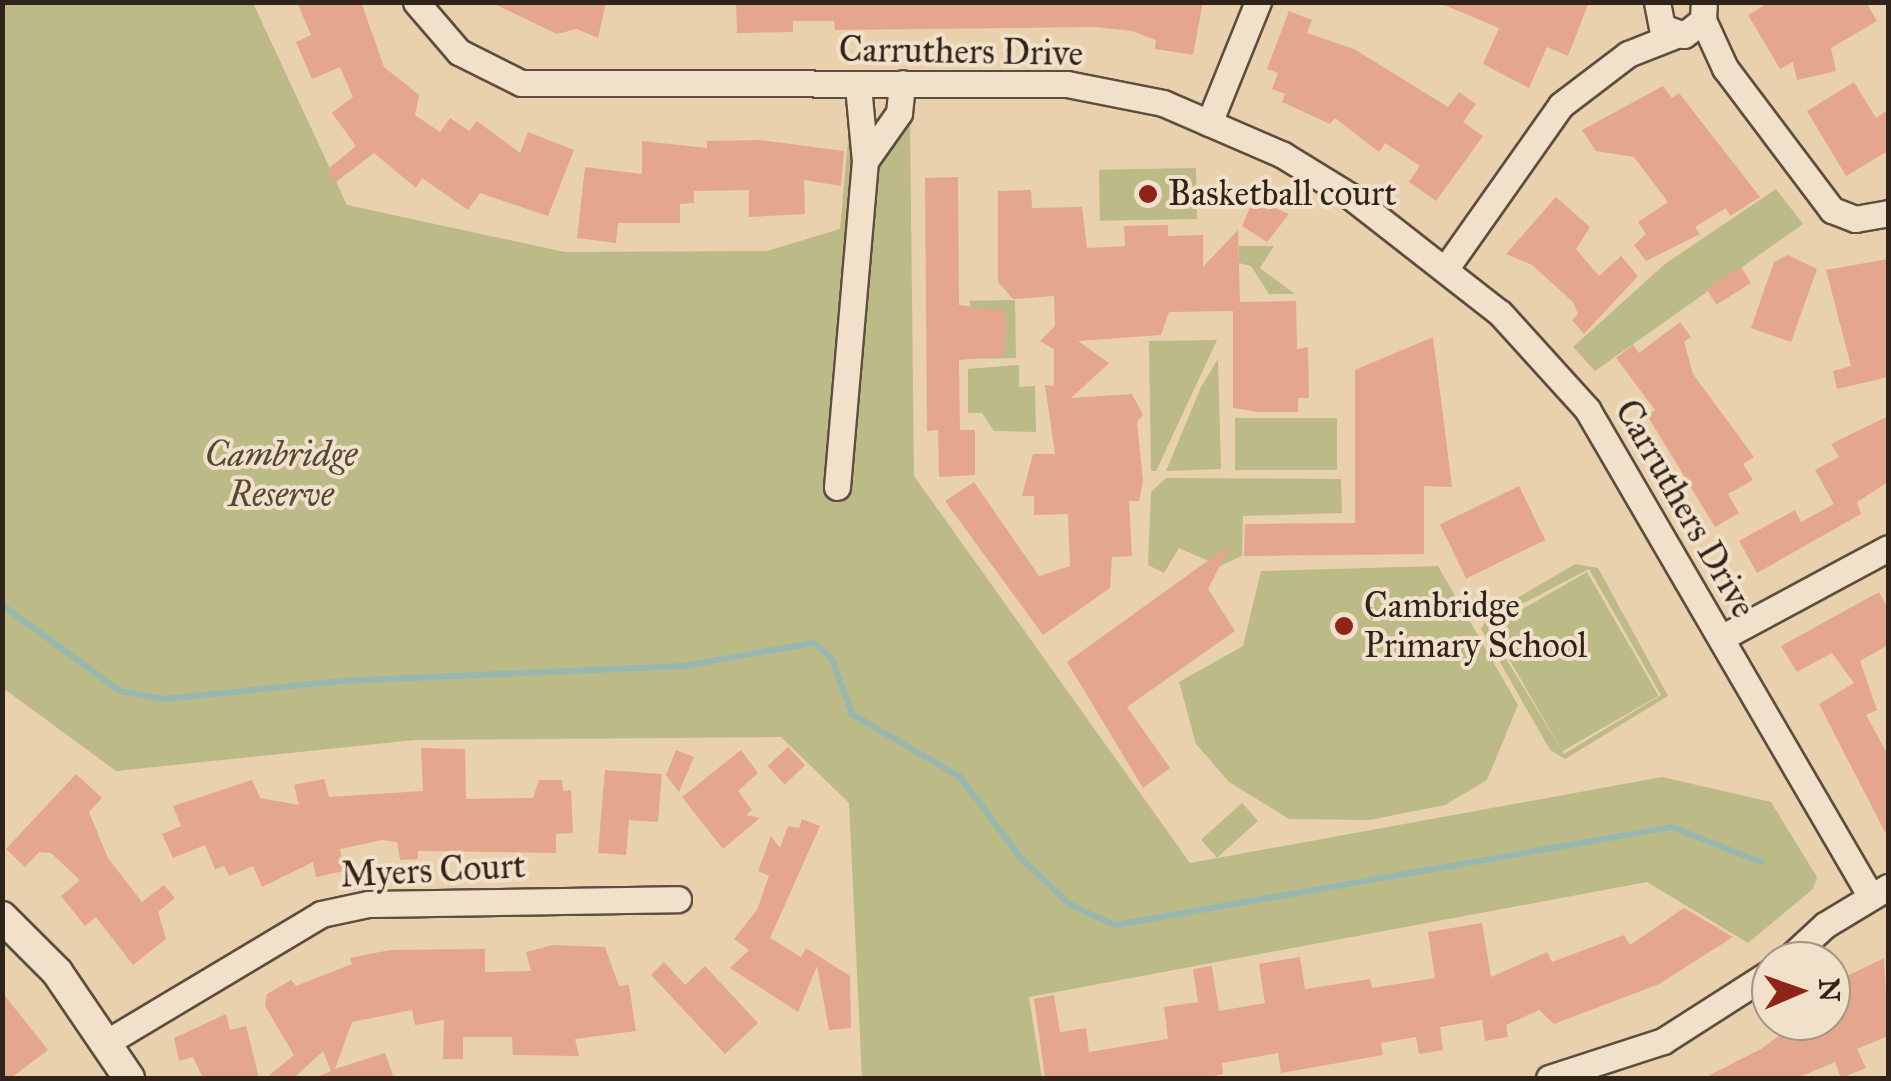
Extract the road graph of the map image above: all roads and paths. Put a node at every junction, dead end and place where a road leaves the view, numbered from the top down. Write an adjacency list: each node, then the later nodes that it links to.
1 (416, 2): 7 (street, Carruthers Drive)
2 (1258, 2): 8 (street)
3 (1656, 6): 4 (street); 5 (street)
4 (1697, 18): 5 (street); 10 (street)
5 (1628, 54): 11 (street)
6 (902, 83): 7 (street, Carruthers Drive); 8 (street, Carruthers Drive); 9 (street)
7 (858, 85): 9 (street)
8 (1209, 123): 11 (street, Carruthers Drive)
9 (865, 161): 12 (street)
10 (1888, 213)
11 (1446, 268): 14 (street, Carruthers Drive)
12 (836, 488)
13 (1888, 548): 14 (street)
14 (1720, 638): 15 (street, Carruthers Drive)
15 (1879, 891): 18 (street)
16 (678, 899): 20 (street, Myers Court)
17 (2, 917): 20 (street)
18 (1813, 941)
19 (1751, 985): 22 (street)
20 (109, 1041): 21 (street)
21 (129, 1078)
22 (1550, 1078)

